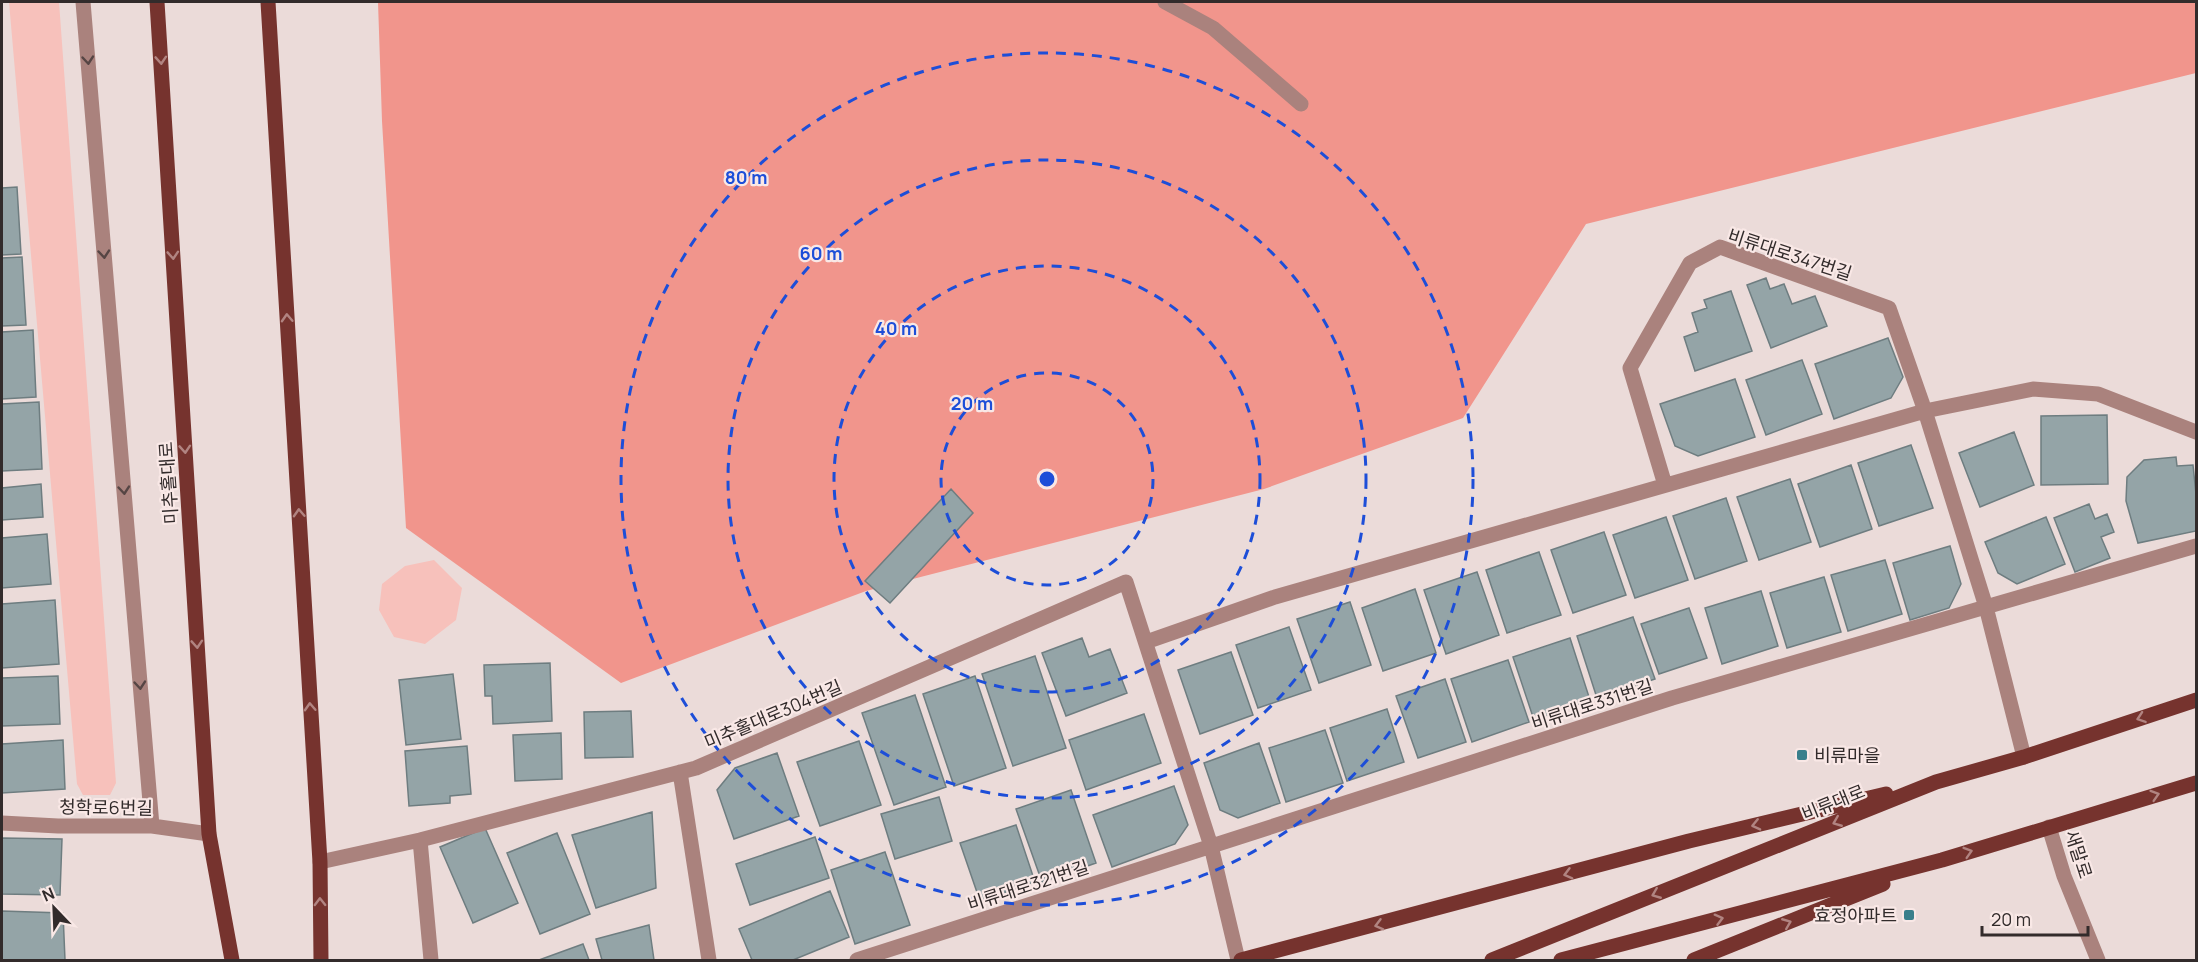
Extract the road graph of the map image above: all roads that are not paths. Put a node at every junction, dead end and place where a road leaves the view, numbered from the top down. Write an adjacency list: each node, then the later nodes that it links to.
1 (83, 2): 18 (street, one-way to 18)
2 (157, 2): 20 (main road, 미추홀대로, one-way to 20)
3 (268, 2): 24 (main road, one-way to 3)
4 (1165, 2): 5 (street)
5 (1301, 104)
6 (1925, 411): 7 (street); 8 (street); 8 (street, 비류대로347번길); 10 (street, 비류대로347번길)
7 (2196, 432)
8 (1665, 485): 11 (street)
9 (2196, 546): 10 (street)
10 (1986, 607): 13 (street, 비류대로347번길); 22 (street, 비류대로331번길)
11 (1146, 642): 14 (street, 미추홀대로304번길); 22 (street)
12 (2196, 700): 13 (main road, 비류대로, one-way to 13)
13 (2024, 757): 15 (main road, 비류대로)
14 (680, 772): 21 (street, 미추홀대로304번길); 28 (street)
15 (1936, 782): 30 (main road, one-way to 30); 31 (main road, 비류대로, one-way to 31)
16 (2196, 783): 19 (main road, one-way to 16)
17 (2, 823): 18 (street, 청학로6번길)
18 (152, 826): 20 (street, 청학로6번길)
19 (2049, 827): 23 (main road, one-way to 19); 34 (street, 새말로)
20 (209, 834): 25 (main road, 미추홀대로)
21 (420, 840): 24 (street, 미추홀대로304번길); 27 (street)
22 (1212, 846): 29 (street, 비류대로321번길); 30 (street)
23 (1942, 860): 32 (main road, one-way to 23); 33 (main road, one-way to 23)
24 (320, 862): 26 (main road, one-way to 24)
25 (232, 960)
26 (321, 960)
27 (431, 960)
28 (709, 960)
29 (857, 960)
30 (1240, 960)
31 (1492, 960)
32 (1561, 960)
33 (1694, 960)
34 (2098, 960)

